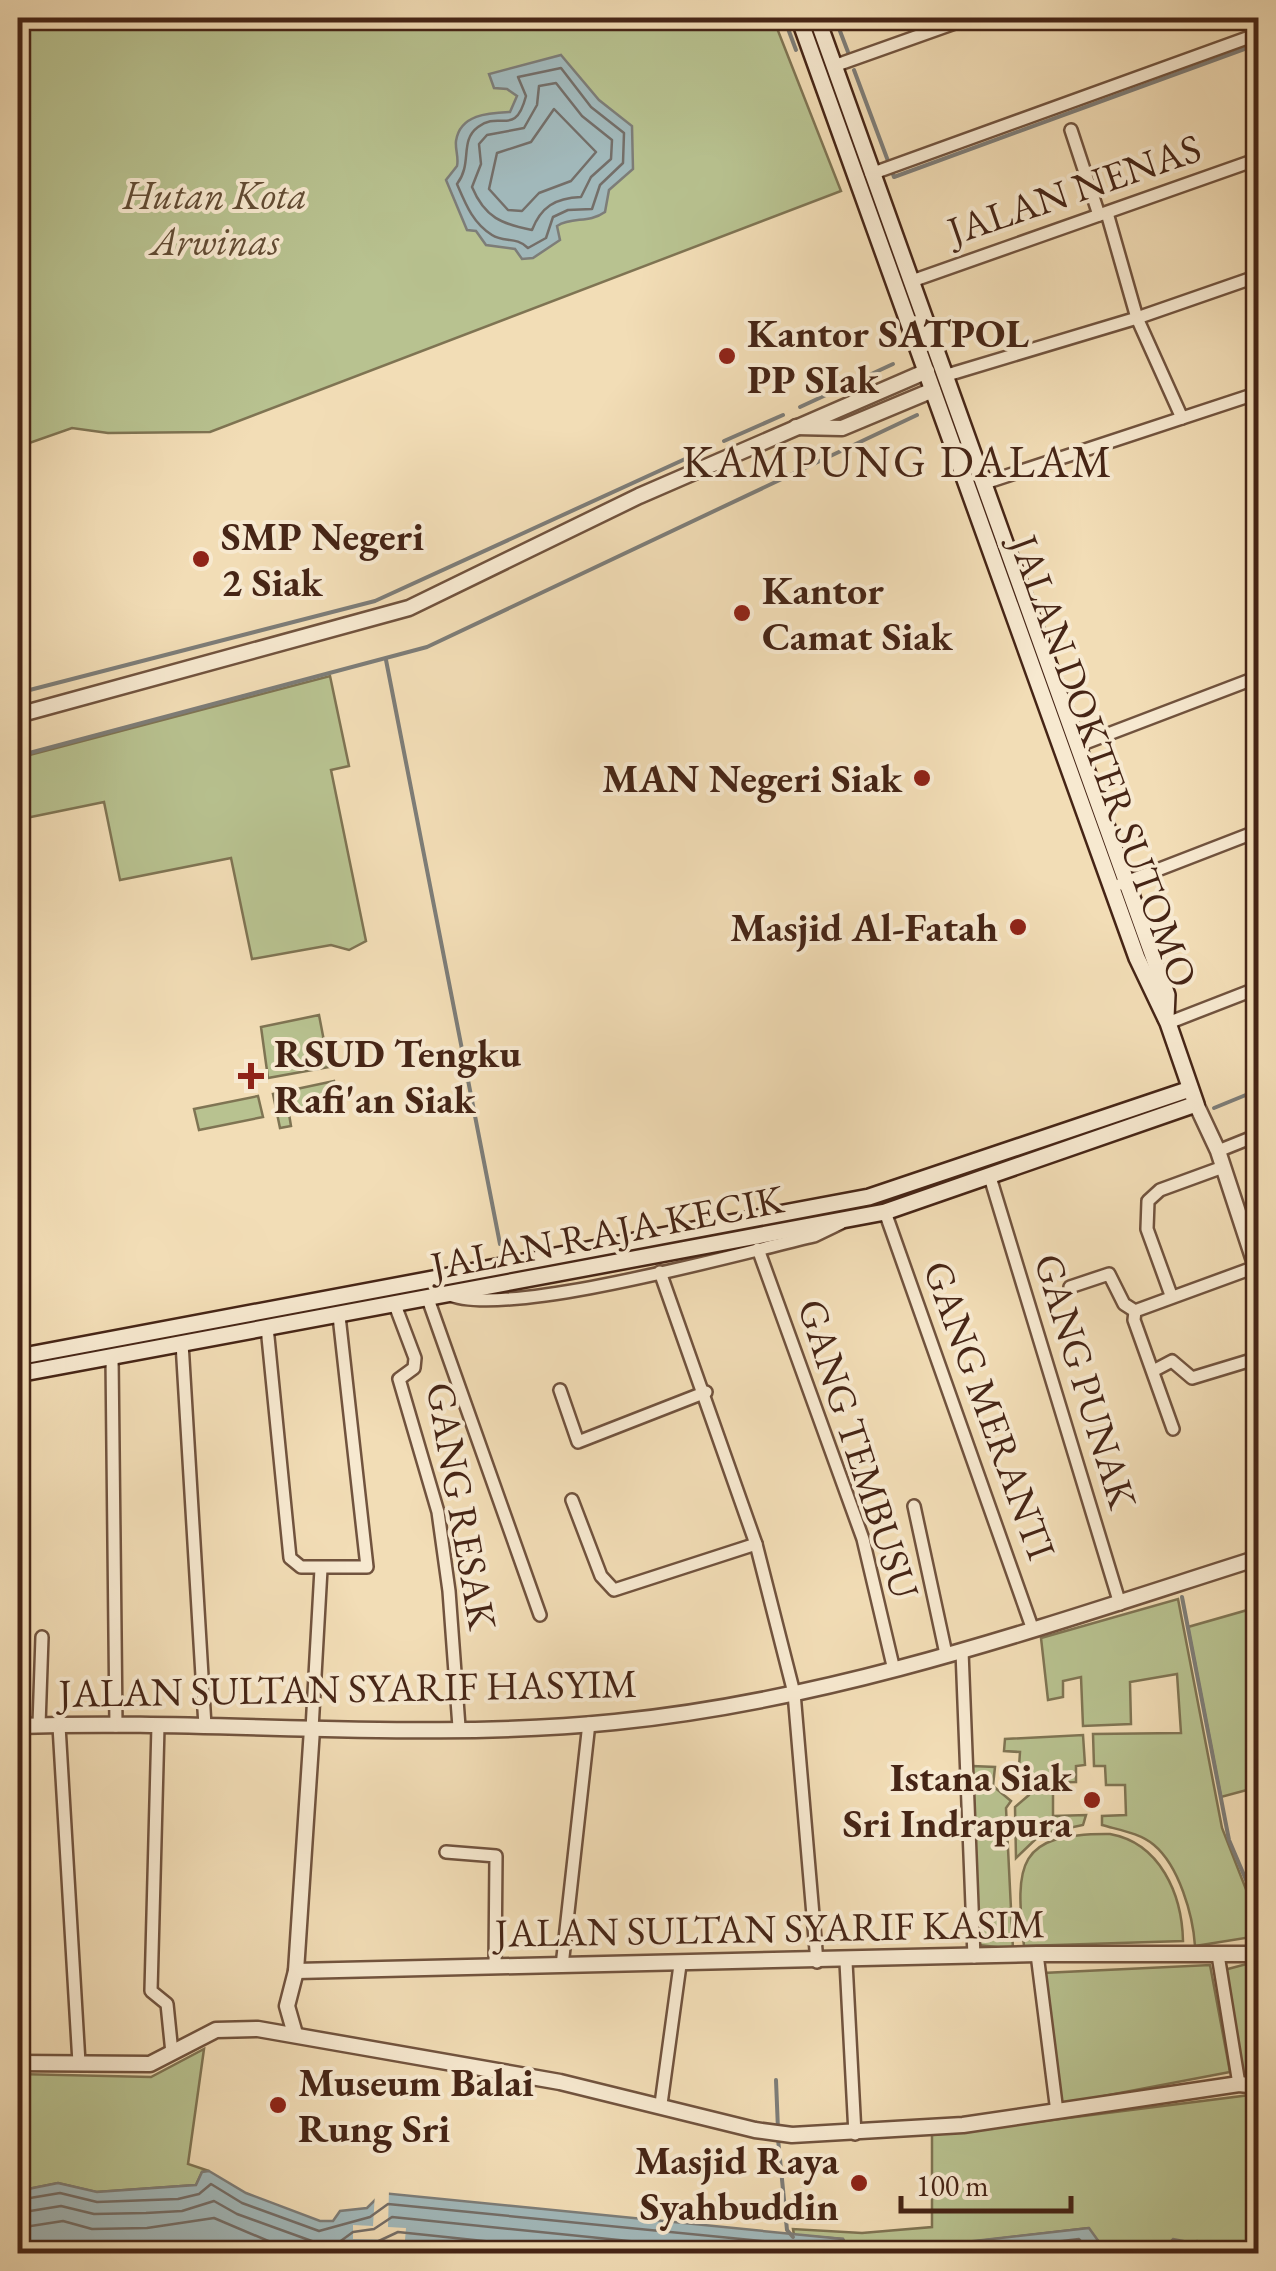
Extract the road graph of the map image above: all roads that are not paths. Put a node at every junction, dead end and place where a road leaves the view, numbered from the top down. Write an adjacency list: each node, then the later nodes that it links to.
1 (969, 18): 4 (street)
2 (810, 23): 4 (main road, JALAN DOKTER SUTOMO); 12 (main road, JALAN DOKTER SUTOMO)
3 (1258, 34): 7 (street)
4 (834, 66): 7 (main road, JALAN DOKTER SUTOMO)
5 (1071, 130): 8 (street)
6 (1258, 158): 8 (street, JALAN NENAS)
7 (883, 169): 10 (main road, JALAN DOKTER SUTOMO)
8 (1103, 214): 10 (street, JALAN NENAS); 11 (street)
9 (1258, 276): 11 (street)
10 (912, 281): 12 (main road, JALAN DOKTER SUTOMO)
11 (1137, 318): 12 (street); 14 (street)
12 (935, 379): 15 (main road, JALAN DOKTER SUTOMO); 17 (street); 20 (main road, JALAN DOKTER SUTOMO)
13 (1258, 393): 14 (street)
14 (1182, 418): 15 (street)
15 (985, 484): 18 (main road, JALAN DOKTER SUTOMO)
16 (1258, 677): 18 (street)
17 (18, 715)
18 (1077, 746): 20 (main road, JALAN DOKTER SUTOMO)
19 (1258, 832): 20 (street)
20 (1118, 885): 22 (main road, JALAN DOKTER SUTOMO)
21 (1258, 988): 22 (street)
22 (1167, 1020): 23 (main road, JALAN DOKTER SUTOMO)
23 (1193, 1096): 25 (main road, JALAN RAJA KECIK); 26 (street, JALAN DOKTER SUTOMO)
24 (1258, 1135): 26 (street)
25 (1059, 1143): 28 (main road, JALAN RAJA KECIK); 29 (main road, JALAN RAJA KECIK)
26 (1218, 1151): 27 (street, JALAN DOKTER SUTOMO)
27 (1223, 1167): 32 (street, JALAN DOKTER SUTOMO); 36 (street)
28 (990, 1178): 30 (main road, JALAN RAJA KECIK); 56 (street, GANG PUNAK)
29 (840, 1212): 30 (main road, JALAN RAJA KECIK); 31 (street); 35 (main road, JALAN RAJA KECIK); 44 (main road, JALAN RAJA KECIK)
30 (885, 1212): 58 (street, GANG MERANTI)
31 (758, 1249): 33 (street); 61 (street, GANG TEMBUSU)
32 (1258, 1268): 36 (street)
33 (660, 1272): 35 (street); 49 (street)
34 (1070, 1287): 39 (street)
35 (448, 1294): 37 (main road, JALAN RAJA KECIK)
36 (1171, 1295): 39 (street)
37 (428, 1299): 38 (main road, JALAN RAJA KECIK); 57 (street)
38 (396, 1306): 40 (main road, JALAN RAJA KECIK); 70 (street, GANG RESAK)
39 (1135, 1311): 46 (street)
40 (339, 1316): 41 (main road, JALAN RAJA KECIK); 55 (street)
41 (267, 1327): 42 (main road, JALAN RAJA KECIK); 55 (street)
42 (182, 1343): 43 (main road, JALAN RAJA KECIK); 69 (street)
43 (112, 1356): 47 (main road, JALAN RAJA KECIK); 67 (street)
44 (18, 1357)
45 (1258, 1358): 46 (street)
46 (1153, 1371): 50 (street)
47 (18, 1374)
48 (560, 1390): 49 (street)
49 (706, 1392): 53 (street)
50 (1173, 1429)
51 (572, 1500): 53 (street)
52 (914, 1506): 60 (street)
53 (756, 1544): 62 (street)
54 (1258, 1558): 56 (street, JALAN SULTAN SYARIF HASYIM)
55 (321, 1569): 71 (street)
56 (1120, 1604): 58 (street, JALAN SULTAN SYARIF HASYIM)
57 (540, 1615)
58 (1032, 1630): 60 (street, JALAN SULTAN SYARIF HASYIM)
59 (42, 1637): 64 (street)
60 (954, 1653): 61 (street, JALAN SULTAN SYARIF HASYIM); 76 (street)
61 (894, 1670): 62 (street, JALAN SULTAN SYARIF HASYIM)
62 (794, 1693): 63 (street, JALAN SULTAN SYARIF HASYIM); 77 (street)
63 (589, 1723): 70 (street, JALAN SULTAN SYARIF HASYIM); 81 (street)
64 (39, 1725): 65 (street, JALAN SULTAN SYARIF HASYIM); 66 (street, JALAN SULTAN SYARIF HASYIM)
65 (18, 1726)
66 (59, 1726): 67 (street, JALAN SULTAN SYARIF HASYIM); 88 (street)
67 (116, 1726): 68 (street, JALAN SULTAN SYARIF HASYIM)
68 (158, 1726): 69 (street, JALAN SULTAN SYARIF HASYIM); 86 (street)
69 (205, 1726): 71 (street, JALAN SULTAN SYARIF HASYIM)
70 (459, 1727): 71 (street, JALAN SULTAN SYARIF HASYIM)
71 (312, 1729): 82 (street)
72 (446, 1852): 80 (street)
73 (1254, 1950): 75 (street, JALAN SULTAN SYARIF KASIM)
74 (1037, 1954): 75 (street, JALAN SULTAN SYARIF KASIM); 76 (street, JALAN SULTAN SYARIF KASIM); 92 (street)
75 (1218, 1956): 89 (street)
76 (974, 1957): 78 (street, JALAN SULTAN SYARIF KASIM)
77 (817, 1962): 78 (street, JALAN SULTAN SYARIF KASIM); 79 (street, JALAN SULTAN SYARIF KASIM)
78 (846, 1962): 93 (street)
79 (680, 1964): 81 (street, JALAN SULTAN SYARIF KASIM); 91 (street)
80 (495, 1966): 81 (street, JALAN SULTAN SYARIF KASIM); 82 (street, JALAN SULTAN SYARIF KASIM)
81 (562, 1966)
82 (296, 1971): 83 (street)
83 (288, 2006): 84 (street); 85 (street)
84 (258, 2030): 85 (street); 86 (street)
85 (295, 2034): 91 (street)
86 (172, 2052): 88 (street)
87 (18, 2063): 88 (street)
88 (79, 2063)
89 (1239, 2084): 90 (street); 92 (street)
90 (1258, 2086)
91 (661, 2104): 93 (street)
92 (1057, 2112): 93 (street)
93 (855, 2134)

